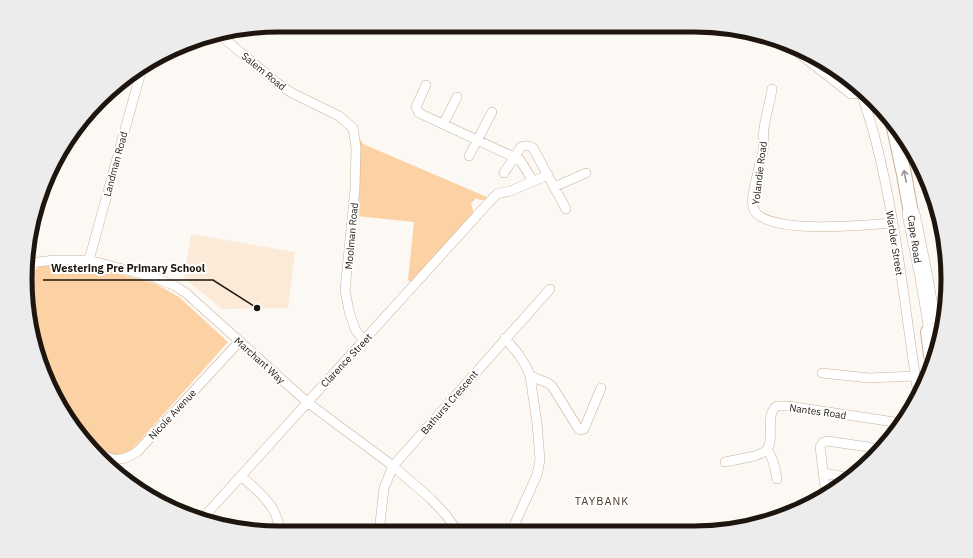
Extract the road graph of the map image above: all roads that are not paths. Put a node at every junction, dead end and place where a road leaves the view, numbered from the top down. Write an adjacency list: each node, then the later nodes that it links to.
1 (224, 38): 11 (street, Salem Road)
2 (806, 59): 6 (street)
3 (140, 75): 24 (street, Landman Road)
4 (426, 85): 10 (street)
5 (772, 89): 23 (street, Yolandie Road)
6 (858, 94)
7 (456, 97): 10 (street)
8 (862, 98): 23 (street, Warbler Street)
9 (492, 112): 13 (street)
10 (444, 123): 13 (street)
11 (353, 128): 30 (street, Moolman Road)
12 (896, 137): 22 (main road, Cape Road, one-way to 12)
13 (478, 139): 14 (street); 15 (street)
14 (469, 156)
15 (515, 157): 16 (street); 18 (street); 19 (street)
16 (504, 173)
17 (586, 173): 20 (street)
18 (548, 175): 19 (street); 20 (street)
19 (533, 181): 30 (street, Clarence Street)
20 (554, 186): 21 (street)
21 (566, 209)
22 (911, 214): 27 (highway); 31 (main road, Cape Road)
23 (893, 223): 34 (street, Warbler Street)
24 (89, 260): 25 (street, Marchant Way); 29 (street, Marchant Way)
25 (33, 263)
26 (550, 289): 28 (street, Bathurst Crescent)
27 (934, 337)
28 (505, 338): 33 (street); 43 (street, Bathurst Crescent)
29 (240, 341): 37 (street, Marchant Way); 41 (street, Nicole Avenue)
30 (364, 341): 37 (street, Clarence Street)
31 (930, 351)
32 (822, 373): 34 (street)
33 (530, 376): 36 (street); 53 (street)
34 (915, 376): 35 (street, Warbler Street)
35 (917, 386)
36 (601, 388)
37 (307, 402): 43 (street, Marchant Way); 45 (street, Clarence Street)
38 (895, 422): 40 (street, Nantes Road)
39 (873, 449): 44 (street)
40 (767, 450): 42 (street); 47 (street)
41 (108, 457)
42 (725, 462)
43 (393, 466): 51 (street, Bathurst Crescent); 52 (street, Marchant Way)
44 (824, 473): 46 (street); 48 (street)
45 (242, 476): 49 (street, Clarence Street); 50 (street)
46 (842, 476)
47 (777, 479)
48 (825, 488)
49 (206, 515)
50 (279, 526)
51 (380, 526)
52 (454, 526)
53 (514, 526)

